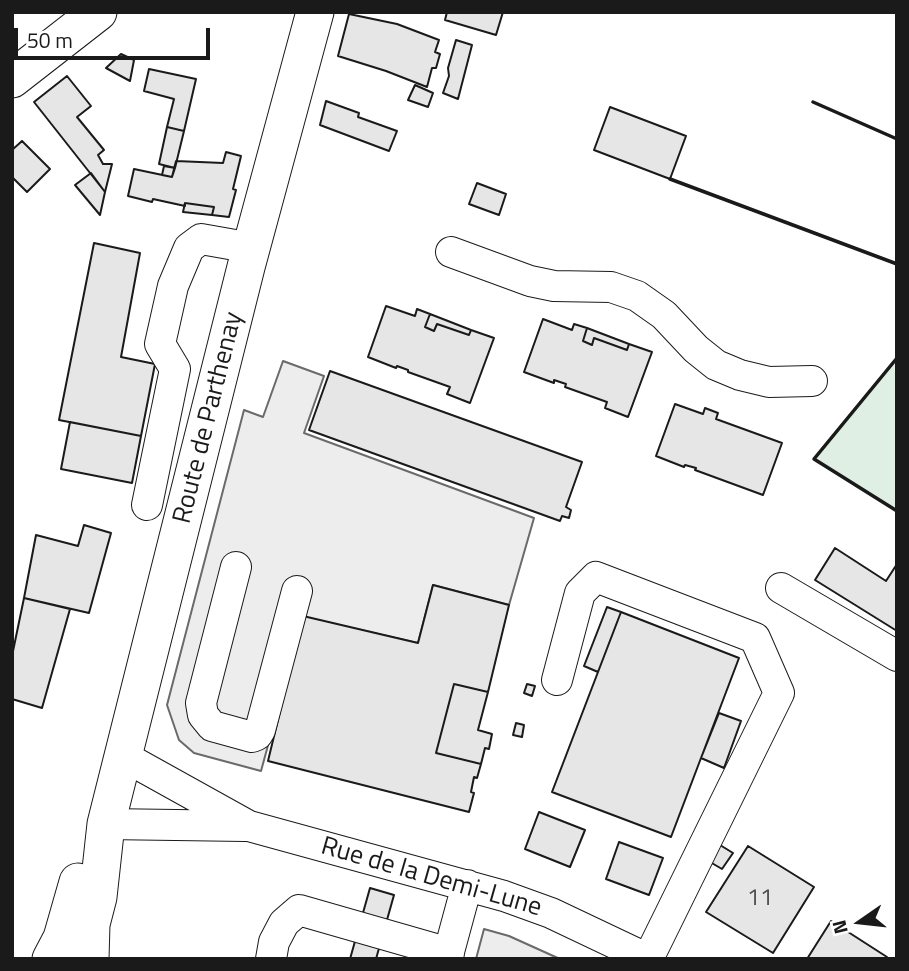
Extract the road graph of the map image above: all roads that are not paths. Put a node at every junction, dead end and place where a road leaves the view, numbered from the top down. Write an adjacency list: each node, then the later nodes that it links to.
1 (99, 12): 3 (main road)
2 (315, 12): 4 (main road, Route de Parthenay)
3 (12, 79)
4 (252, 248): 7 (street); 13 (main road, Route de Parthenay)
5 (450, 252): 6 (street)
6 (812, 382)
7 (148, 505)
8 (236, 567): 10 (street)
9 (781, 588): 11 (street)
10 (297, 591)
11 (897, 656)
12 (557, 680): 21 (street)
13 (123, 755): 14 (main road, Route de Parthenay); 15 (street, Rue de la Demi-Lune)
14 (106, 824): 15 (street, Rue de la Demi-Lune); 18 (main road, Route de Parthenay); 19 (main road, Route de Parthenay)
15 (249, 826): 16 (street, Rue de la Demi-Lune)
16 (467, 885): 17 (street); 21 (street, Rue de la Demi-Lune)
17 (448, 956): 20 (street)
18 (51, 959)
19 (90, 959)
20 (271, 959)
21 (648, 959)

